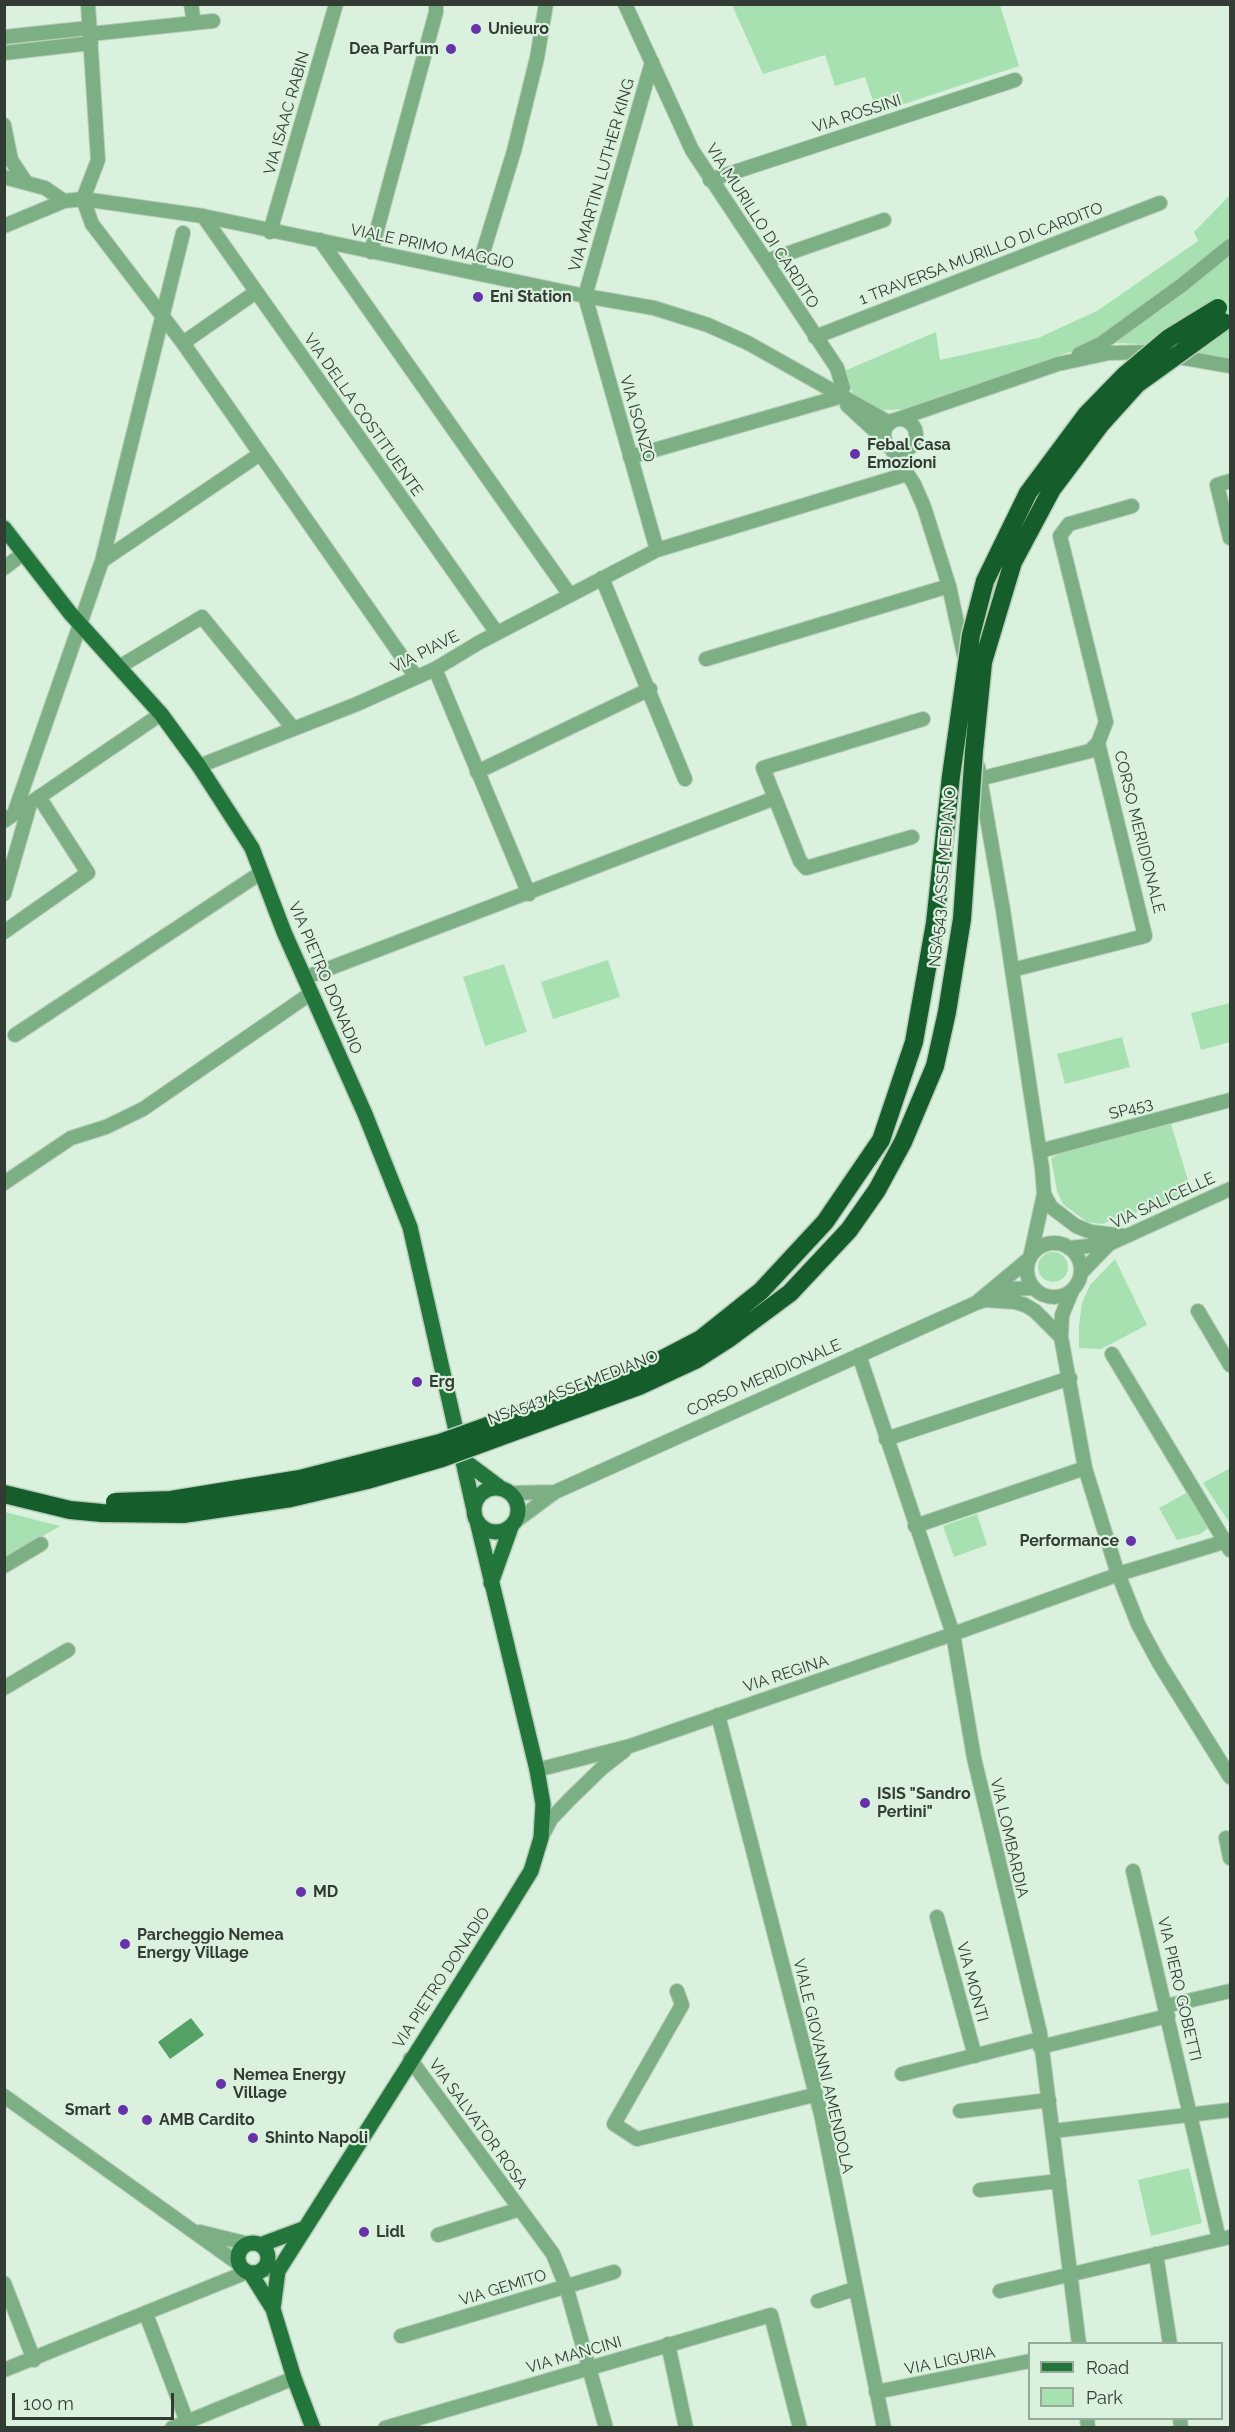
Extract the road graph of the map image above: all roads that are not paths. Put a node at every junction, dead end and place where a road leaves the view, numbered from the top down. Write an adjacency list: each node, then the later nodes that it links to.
1 (88, 4): 9 (street)
2 (191, 4): 8 (street)
3 (336, 4): 24 (street, VIA ISAAC RABIN)
4 (436, 4): 28 (street)
5 (546, 4): 30 (street)
6 (625, 4): 12 (street, VIA MURILLO DI CARDITO)
7 (213, 21): 8 (street)
8 (194, 23): 9 (street)
9 (90, 35): 10 (street); 11 (street); 18 (street)
10 (4, 37)
11 (4, 53)
12 (652, 62): 16 (street, VIA MURILLO DI CARDITO); 32 (street, VIA MARTIN LUTHER KING)
13 (1015, 80): 16 (street, VIA ROSSINI)
14 (4, 125): 17 (street)
15 (4, 177): 17 (street)
16 (710, 180): 29 (street, VIA MURILLO DI CARDITO)
17 (25, 181): 19 (street)
18 (83, 199): 19 (street, VIALE PRIMO MAGGIO); 21 (street, VIALE PRIMO MAGGIO); 33 (street)
19 (64, 201): 23 (street, VIALE PRIMO MAGGIO)
20 (1160, 203): 34 (street, 1 TRAVERSA MURILLO DI CARDITO)
21 (203, 216): 24 (street, VIALE PRIMO MAGGIO); 31 (street, VIA DELLA COSTITUENTE)
22 (884, 220): 29 (street)
23 (4, 226)
24 (270, 231): 26 (street, VIALE PRIMO MAGGIO)
25 (183, 232): 33 (street)
26 (320, 240): 28 (street, VIALE PRIMO MAGGIO); 56 (street)
27 (1230, 246): 36 (street)
28 (371, 252): 30 (street, VIALE PRIMO MAGGIO)
29 (766, 261): 34 (street, VIA MURILLO DI CARDITO)
30 (477, 272): 32 (street, VIALE PRIMO MAGGIO)
31 (256, 292): 35 (street); 58 (street, VIA DELLA COSTITUENTE)
32 (585, 297): 39 (street, VIALE PRIMO MAGGIO); 44 (street, VIA ISONZO)
33 (162, 316): 35 (street); 52 (street)
34 (815, 337): 39 (street, VIA MURILLO DI CARDITO)
35 (183, 343): 43 (street)
36 (1058, 364): 37 (street); 38 (street)
37 (1230, 366)
38 (968, 395): 40 (street); 41 (street)
39 (839, 397): 40 (street, VIALE PRIMO MAGGIO); 42 (street, VIALE PRIMO MAGGIO); 44 (street)
40 (894, 421): 41 (street); 42 (street)
41 (914, 436): 42 (street); 45 (street)
42 (888, 443): 45 (street)
43 (260, 454): 52 (street); 62 (street)
44 (630, 457): 50 (street, VIA ISONZO)
45 (907, 474): 50 (street, VIA PIAVE); 55 (street)
46 (1230, 481): 49 (street)
47 (1132, 506): 67 (street, CORSO MERIDIONALE)
48 (4, 528): 51 (main road, VIA PIETRO DONADIO)
49 (1230, 538)
50 (657, 550): 54 (street, VIA PIAVE)
51 (24, 553): 53 (street); 57 (main road, VIA PIETRO DONADIO)
52 (102, 561): 57 (street)
53 (4, 568)
54 (602, 578): 56 (street, VIA PIAVE); 63 (street)
55 (949, 586): 59 (street); 71 (street)
56 (570, 595): 58 (street, VIA PIAVE)
57 (82, 626): 60 (main road, VIA PIETRO DONADIO); 74 (street)
58 (497, 633): 61 (street, VIA PIAVE)
59 (706, 659)
60 (119, 667): 64 (main road, VIA PIETRO DONADIO); 66 (street)
61 (435, 669): 62 (street, VIA PIAVE); 69 (street)
62 (416, 677): 66 (street, VIA PIAVE)
63 (650, 689): 69 (street); 70 (street)
64 (161, 714): 68 (main road, VIA PIETRO DONADIO); 73 (street)
65 (923, 719): 72 (street)
66 (293, 728): 68 (street, VIA PIAVE)
67 (1098, 743): 71 (street, CORSO MERIDIONALE); 80 (street, CORSO MERIDIONALE)
68 (199, 766): 76 (main road, VIA PIETRO DONADIO)
69 (477, 772): 78 (street)
70 (685, 779)
71 (980, 779): 80 (street)
72 (775, 798): 75 (street); 78 (street)
73 (34, 800): 74 (street); 77 (street); 79 (street)
74 (9, 818)
75 (912, 837)
76 (262, 872): 81 (main road, VIA PIETRO DONADIO); 83 (street)
77 (4, 894)
78 (529, 894): 81 (street)
79 (4, 932)
80 (1012, 970): 85 (street)
81 (304, 978): 82 (main road, VIA PIETRO DONADIO)
82 (310, 994): 86 (street); 104 (main road, VIA PIETRO DONADIO)
83 (15, 1035)
84 (1230, 1100): 85 (street, SP453)
85 (1040, 1151): 88 (street)
86 (4, 1183)
87 (1230, 1189): 89 (street, VIA SALICELLE)
88 (1044, 1194): 89 (street); 92 (street)
89 (1127, 1236): 90 (street, VIA SALICELLE)
90 (1109, 1244): 91 (street); 93 (street)
91 (1069, 1248): 92 (street); 93 (street)
92 (1030, 1258): 94 (street); 96 (street)
93 (1081, 1273): 95 (street)
94 (1034, 1288): 95 (street); 96 (street)
95 (1072, 1291): 98 (street)
96 (981, 1299): 98 (street); 100 (street, CORSO MERIDIONALE)
97 (1198, 1311): 101 (street)
98 (1061, 1337): 102 (street)
99 (1112, 1354): 114 (street)
100 (859, 1355): 103 (street, VIA LOMBARDIA); 108 (street, CORSO MERIDIONALE)
101 (1230, 1365)
102 (1070, 1378): 103 (street); 105 (street)
103 (886, 1439): 112 (street, VIA LOMBARDIA)
104 (462, 1459): 107 (main road); 110 (main road, VIA PIETRO DONADIO)
105 (1085, 1468): 112 (street); 116 (street)
106 (4, 1486): 109 (highway, NSA543 ASSE MEDIANO, bridge)
107 (506, 1491): 108 (street); 110 (main road); 111 (main road)
108 (555, 1492): 111 (street)
109 (4, 1494)
110 (475, 1516): 111 (main road); 117 (main road, VIA PIETRO DONADIO)
111 (513, 1524): 117 (main road)
112 (915, 1527): 118 (street, VIA LOMBARDIA)
113 (41, 1544): 115 (street)
114 (1229, 1544): 116 (street)
115 (4, 1566)
116 (1118, 1575): 118 (street); 124 (street)
117 (491, 1583): 123 (main road, VIA PIETRO DONADIO)
118 (953, 1634): 121 (street, VIA REGINA); 133 (street, VIA LOMBARDIA)
119 (68, 1650): 120 (street)
120 (4, 1688)
121 (718, 1715): 122 (street, VIA REGINA); 137 (street, VIALE GIOVANNI AMENDOLA)
122 (630, 1746): 123 (street, VIA REGINA); 125 (street, VIA REGINA)
123 (537, 1770): 125 (main road, VIA PIETRO DONADIO)
124 (1230, 1777)
125 (541, 1838): 135 (main road, VIA PIETRO DONADIO)
126 (1226, 1838): 127 (street)
127 (1230, 1858)
128 (1133, 1871): 132 (street, VIA PIERO GOBETTI)
129 (937, 1917): 134 (street, VIA MONTI)
130 (677, 1991): 137 (street)
131 (1230, 1991): 132 (street)
132 (1167, 2011): 133 (street); 142 (street, VIA PIERO GOBETTI)
133 (1040, 2043): 134 (street); 139 (street, VIA LOMBARDIA)
134 (975, 2056): 136 (street)
135 (410, 2059): 146 (street, VIA SALVATOR ROSA); 147 (main road, VIA PIETRO DONADIO)
136 (902, 2074)
137 (814, 2095): 158 (street, VIALE GIOVANNI AMENDOLA)
138 (4, 2096): 148 (street)
139 (1049, 2100): 141 (street); 143 (street, VIA LOMBARDIA)
140 (1230, 2110): 142 (street)
141 (960, 2111)
142 (1191, 2116): 143 (street); 150 (street, VIA PIERO GOBETTI)
143 (1053, 2131): 144 (street, VIA LOMBARDIA)
144 (1059, 2181): 145 (street); 155 (street, VIA LOMBARDIA)
145 (980, 2190)
146 (520, 2209): 149 (street, VIA SALVATOR ROSA); 157 (street, VIA SALVATOR ROSA)
147 (303, 2229): 151 (main road); 153 (main road, VIA PIETRO DONADIO)
148 (192, 2231): 151 (street); 153 (street)
149 (438, 2235)
150 (1225, 2238): 152 (street)
151 (255, 2244): 153 (main road); 153 (main road)
152 (1156, 2254): 155 (street); 165 (street)
153 (258, 2269): 161 (main road); 161 (main road, VIA PIETRO DONADIO); 162 (street)
154 (614, 2272): 157 (street, VIA GEMITO)
155 (1072, 2274): 159 (street); 164 (street, VIA LOMBARDIA)
156 (4, 2283): 167 (street)
157 (566, 2286): 163 (street, VIA GEMITO); 169 (street, VIA SALVATOR ROSA)
158 (854, 2289): 160 (street); 172 (street, VIALE GIOVANNI AMENDOLA)
159 (1000, 2291)
160 (818, 2301)
161 (273, 2309): 171 (main road, VIA PIETRO DONADIO)
162 (146, 2314): 167 (street); 173 (street)
163 (401, 2336)
164 (1079, 2342)
165 (1170, 2342)
166 (668, 2344): 169 (street, VIA MANCINI); 178 (street); 179 (street, VIA MANCINI)
167 (33, 2360): 170 (street)
168 (1028, 2361): 172 (street, VIA LIGURIA)
169 (588, 2368): 176 (street, VIA MANCINI); 177 (street, VIA SALVATOR ROSA)
170 (4, 2370)
171 (294, 2378): 173 (street); 175 (main road, VIA PIETRO DONADIO)
172 (876, 2392): 180 (street, VIALE GIOVANNI AMENDOLA)
173 (187, 2422): 174 (street)
174 (172, 2427)
175 (313, 2427)
176 (385, 2427)
177 (606, 2427)
178 (687, 2427)
179 (800, 2427)
180 (884, 2427)

